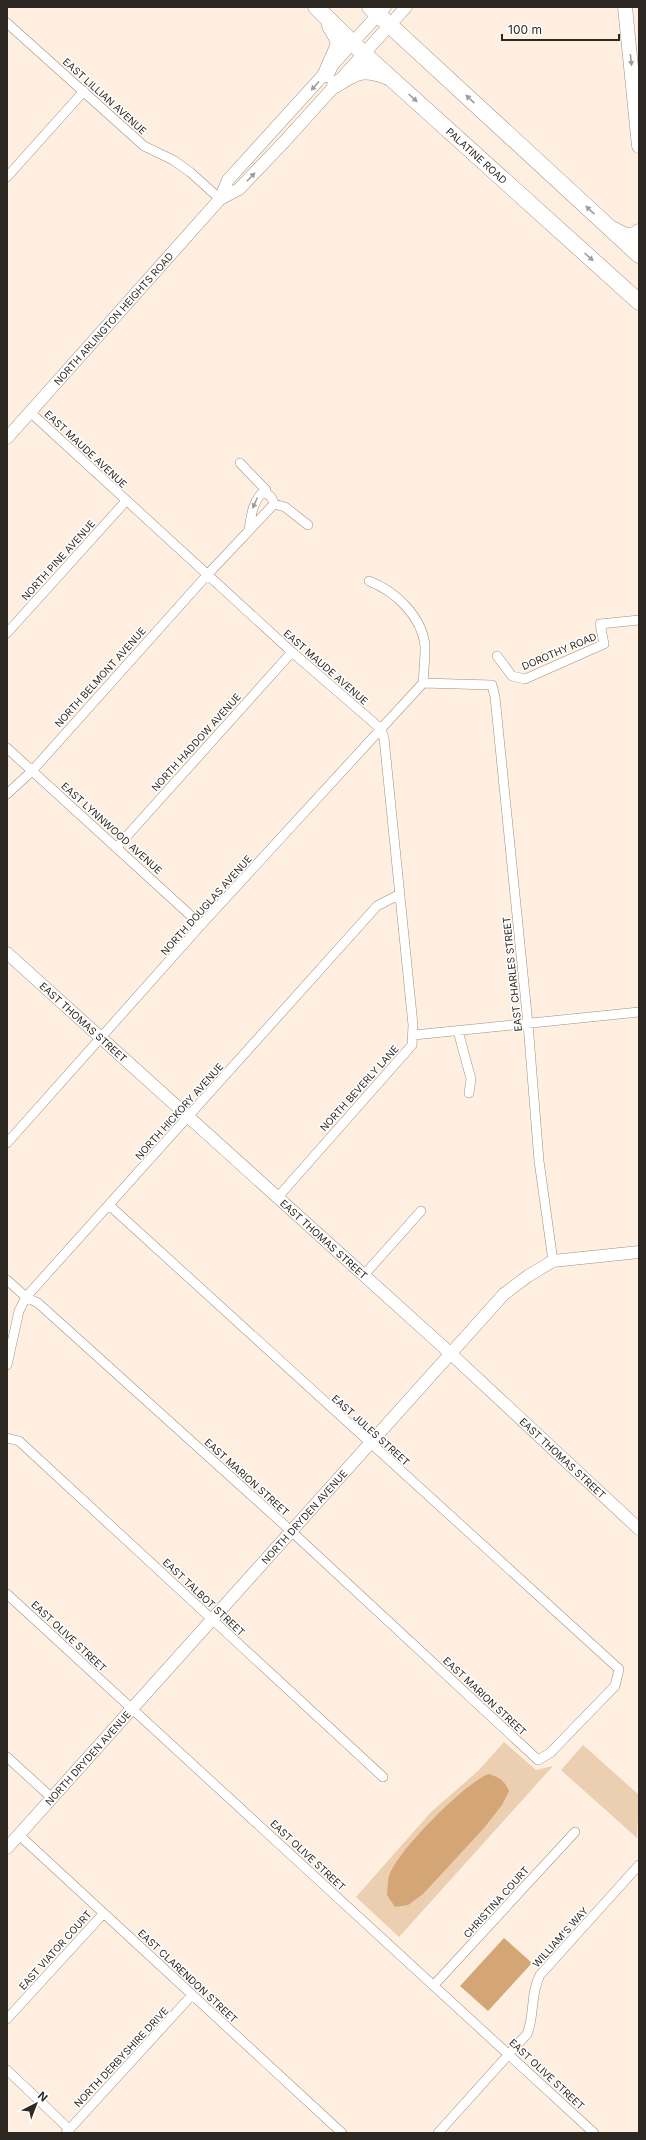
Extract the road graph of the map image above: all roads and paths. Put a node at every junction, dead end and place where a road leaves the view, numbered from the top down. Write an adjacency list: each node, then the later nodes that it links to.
1 (406, 7): 4 (street, NORTH ARLINGTON HEIGHTS ROAD)
2 (625, 7): 10 (main road, one-way to 10)
3 (320, 11): 6 (highway, PALATINE ROAD); 8 (highway)
4 (381, 14): 6 (street, NORTH ARLINGTON HEIGHTS ROAD); 13 (highway, one-way to 4)
5 (7, 23): 9 (street, EAST LILLIAN AVENUE)
6 (359, 49): 7 (highway, PALATINE ROAD); 8 (street, NORTH ARLINGTON HEIGHTS ROAD)
7 (391, 78): 8 (highway); 16 (highway, PALATINE ROAD, one-way to 16)
8 (330, 79): 12 (street, NORTH ARLINGTON HEIGHTS ROAD)
9 (84, 91): 11 (street); 12 (street, EAST LILLIAN AVENUE)
10 (639, 146)
11 (7, 177)
12 (220, 199): 17 (street, NORTH ARLINGTON HEIGHTS ROAD)
13 (611, 229): 14 (highway); 15 (highway)
14 (639, 232)
15 (639, 255)
16 (639, 302)
17 (30, 412): 18 (street, NORTH ARLINGTON HEIGHTS ROAD); 21 (street, EAST MAUDE AVENUE)
18 (7, 438)
19 (240, 463): 20 (street)
20 (265, 494): 22 (street); 24 (street, one-way to 24)
21 (126, 501): 25 (street, EAST MAUDE AVENUE); 28 (street, NORTH PINE AVENUE)
22 (274, 504): 23 (street); 24 (street, NORTH BELMONT AVENUE)
23 (308, 525)
24 (249, 530): 25 (street, NORTH BELMONT AVENUE)
25 (208, 574): 29 (street, EAST MAUDE AVENUE); 34 (street, NORTH BELMONT AVENUE)
26 (369, 581): 31 (street)
27 (639, 620): 30 (street, DOROTHY ROAD)
28 (7, 633)
29 (292, 652): 32 (street, EAST MAUDE AVENUE); 36 (street, NORTH HADDOW AVENUE)
30 (497, 656)
31 (423, 683): 32 (street, NORTH DOUGLAS AVENUE); 41 (street, EAST CHARLES STREET)
32 (380, 729): 37 (street); 38 (street, NORTH DOUGLAS AVENUE)
33 (7, 748): 34 (street, EAST LYNNWOOD AVENUE)
34 (32, 771): 35 (street, NORTH BELMONT AVENUE); 36 (street, EAST LYNNWOOD AVENUE)
35 (7, 794)
36 (117, 847): 38 (street, EAST LYNNWOOD AVENUE)
37 (400, 894): 43 (street); 46 (street, NORTH HICKORY AVENUE)
38 (201, 925): 44 (street, NORTH DOUGLAS AVENUE)
39 (9, 958): 44 (street, EAST THOMAS STREET)
40 (639, 1012): 41 (street)
41 (528, 1024): 42 (street); 52 (street, EAST CHARLES STREET)
42 (458, 1031): 43 (street); 45 (street)
43 (414, 1035): 48 (street, NORTH BEVERLY LANE)
44 (102, 1038): 46 (street, EAST THOMAS STREET); 47 (street, NORTH DOUGLAS AVENUE)
45 (470, 1093)
46 (189, 1117): 48 (street, EAST THOMAS STREET); 49 (street, NORTH HICKORY AVENUE)
47 (7, 1143)
48 (278, 1197): 53 (street, EAST THOMAS STREET)
49 (109, 1205): 55 (street, NORTH HICKORY AVENUE); 59 (street, EAST JULES STREET)
50 (421, 1211): 53 (street)
51 (639, 1252): 52 (street, NORTH DRYDEN AVENUE)
52 (554, 1261): 56 (street, NORTH DRYDEN AVENUE)
53 (364, 1275): 56 (street, EAST THOMAS STREET)
54 (7, 1280): 55 (street, EAST MARION STREET)
55 (26, 1297): 57 (street, NORTH HICKORY AVENUE); 61 (street, EAST MARION STREET)
56 (450, 1352): 59 (street, NORTH DRYDEN AVENUE); 60 (street, EAST THOMAS STREET)
57 (7, 1365)
58 (7, 1438): 63 (street, EAST TALBOT STREET)
59 (370, 1444): 61 (street, NORTH DRYDEN AVENUE); 66 (street, EAST JULES STREET)
60 (639, 1529)
61 (291, 1531): 63 (street, NORTH DRYDEN AVENUE); 66 (street, EAST MARION STREET)
62 (7, 1594): 64 (street, EAST OLIVE STREET)
63 (212, 1620): 64 (street, NORTH DRYDEN AVENUE); 67 (street, EAST TALBOT STREET)
64 (132, 1708): 68 (street, NORTH DRYDEN AVENUE); 74 (street, EAST OLIVE STREET)
65 (7, 1757): 68 (street)
66 (538, 1760)
67 (383, 1777)
68 (52, 1798): 70 (street, NORTH DRYDEN AVENUE)
69 (575, 1832): 74 (street, CHRISTINA COURT)
70 (19, 1835): 71 (street, NORTH DRYDEN AVENUE); 73 (street, EAST CLARENDON STREET)
71 (7, 1848)
72 (639, 1865): 77 (street, WILLIAM'S WAY)
73 (103, 1914): 75 (street, EAST CLARENDON STREET); 76 (street, EAST VIATOR COURT)
74 (434, 1985): 77 (street, EAST OLIVE STREET)
75 (192, 1995): 79 (street, NORTH DERBYSHIRE DRIVE); 80 (street, EAST CLARENDON STREET)
76 (7, 2019)
77 (509, 2054): 81 (street, WILLIAM'S WAY); 82 (street, EAST OLIVE STREET)
78 (7, 2070): 79 (street)
79 (67, 2131)
80 (342, 2133)
81 (438, 2133)
82 (594, 2133)

